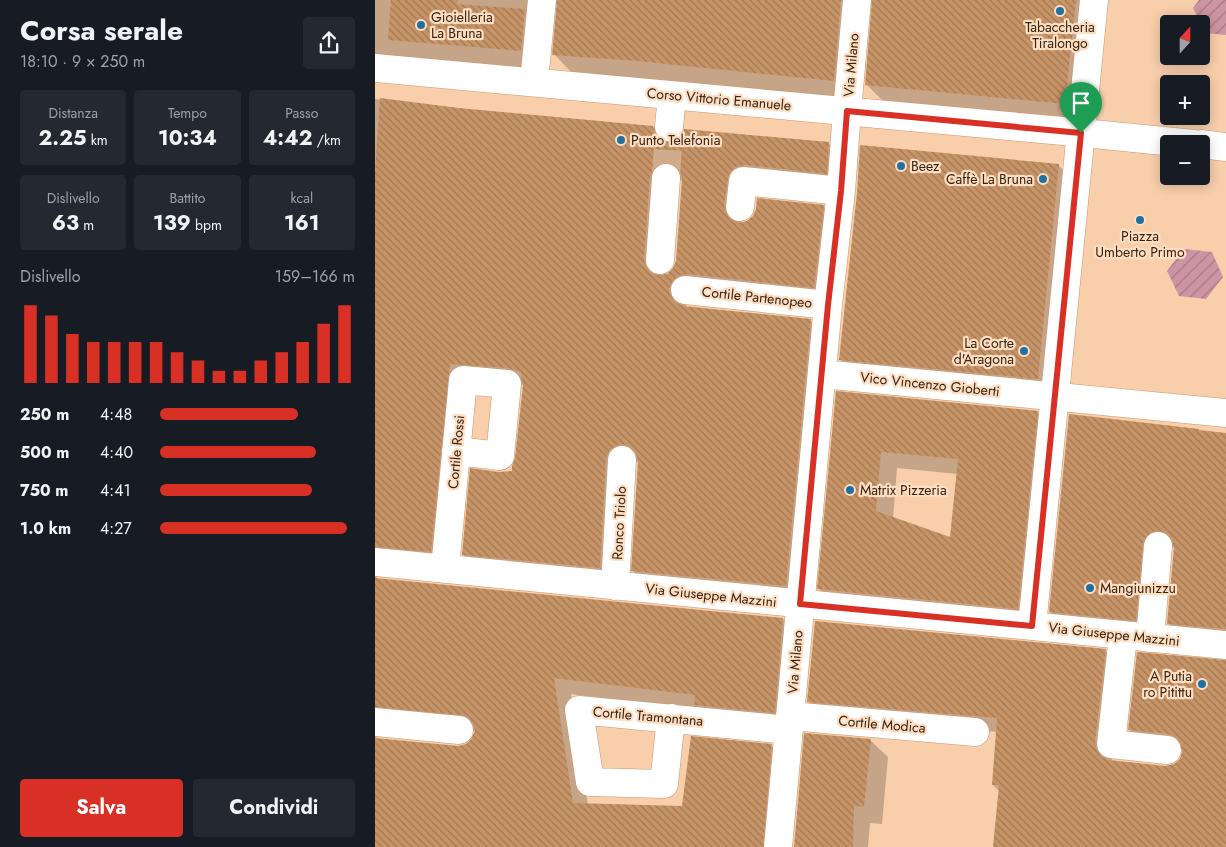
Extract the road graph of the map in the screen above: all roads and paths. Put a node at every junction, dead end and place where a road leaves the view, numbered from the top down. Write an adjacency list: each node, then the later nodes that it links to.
1 (542, 0): 5 (street)
2 (857, 0): 7 (street, Via Milano)
3 (1094, 0): 9 (street)
4 (375, 68): 5 (street, Corso Vittorio Emanuele)
5 (534, 82): 6 (street, Corso Vittorio Emanuele)
6 (672, 95): 7 (street, Corso Vittorio Emanuele); 8 (street)
7 (847, 111): 9 (street, Corso Vittorio Emanuele); 14 (street, Via Milano)
8 (669, 127)
9 (1072, 132): 10 (street, Corso Vittorio Emanuele); 20 (street)
10 (1160, 141)
11 (1210, 145): 12 (street)
12 (1226, 147)
13 (666, 178): 16 (street)
14 (841, 191): 15 (street); 18 (street, Via Milano)
15 (740, 207)
16 (660, 260)
17 (685, 290): 18 (street, Cortile Partenopeo)
18 (828, 305): 19 (street, Via Milano)
19 (822, 374): 20 (street, Vico Vincenzo Gioberti); 28 (street, Via Milano)
20 (1049, 401): 21 (street, Vico Vincenzo Gioberti); 29 (street)
21 (1226, 413)
22 (456, 451): 22 (street, Cortile Rossi); 26 (street, Cortile Rossi)
23 (622, 460): 27 (street, Ronco Triolo)
24 (1158, 546): 31 (street)
25 (375, 562): 26 (street, Via Giuseppe Mazzini)
26 (445, 569): 27 (street, Via Giuseppe Mazzini)
27 (615, 586): 28 (street, Via Giuseppe Mazzini)
28 (800, 604): 29 (street, Via Giuseppe Mazzini); 35 (street, Via Milano)
29 (1032, 626): 30 (street, Via Giuseppe Mazzini)
30 (1123, 636): 31 (street, Via Giuseppe Mazzini); 38 (street)
31 (1150, 638): 32 (street, Via Giuseppe Mazzini)
32 (1226, 645)
33 (671, 718): 33 (street, Cortile Tramontana); 35 (street, Cortile Tramontana)
34 (375, 722): 36 (street)
35 (789, 723): 37 (street, Cortile Modica); 39 (street, Via Milano)
36 (459, 730)
37 (975, 732)
38 (1167, 750)
39 (778, 847)

